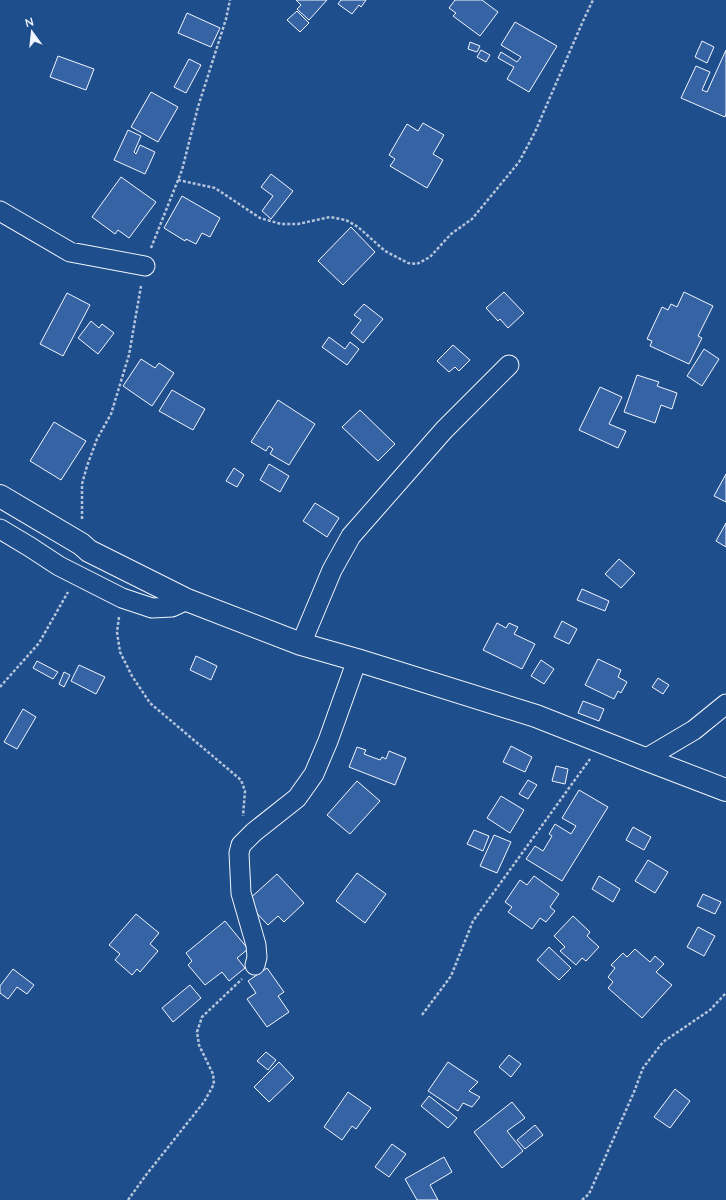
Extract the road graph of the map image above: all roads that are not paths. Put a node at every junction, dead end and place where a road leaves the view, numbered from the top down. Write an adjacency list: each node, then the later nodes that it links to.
1 (0, 211): 2 (street)
2 (145, 266)
3 (509, 365): 7 (street)
4 (0, 496): 6 (street)
5 (0, 529): 6 (street)
6 (187, 600): 7 (street)
7 (301, 644): 8 (street)
8 (357, 660): 10 (street); 12 (street)
9 (726, 704): 10 (street)
10 (645, 759): 11 (street)
11 (726, 790)
12 (255, 965)

